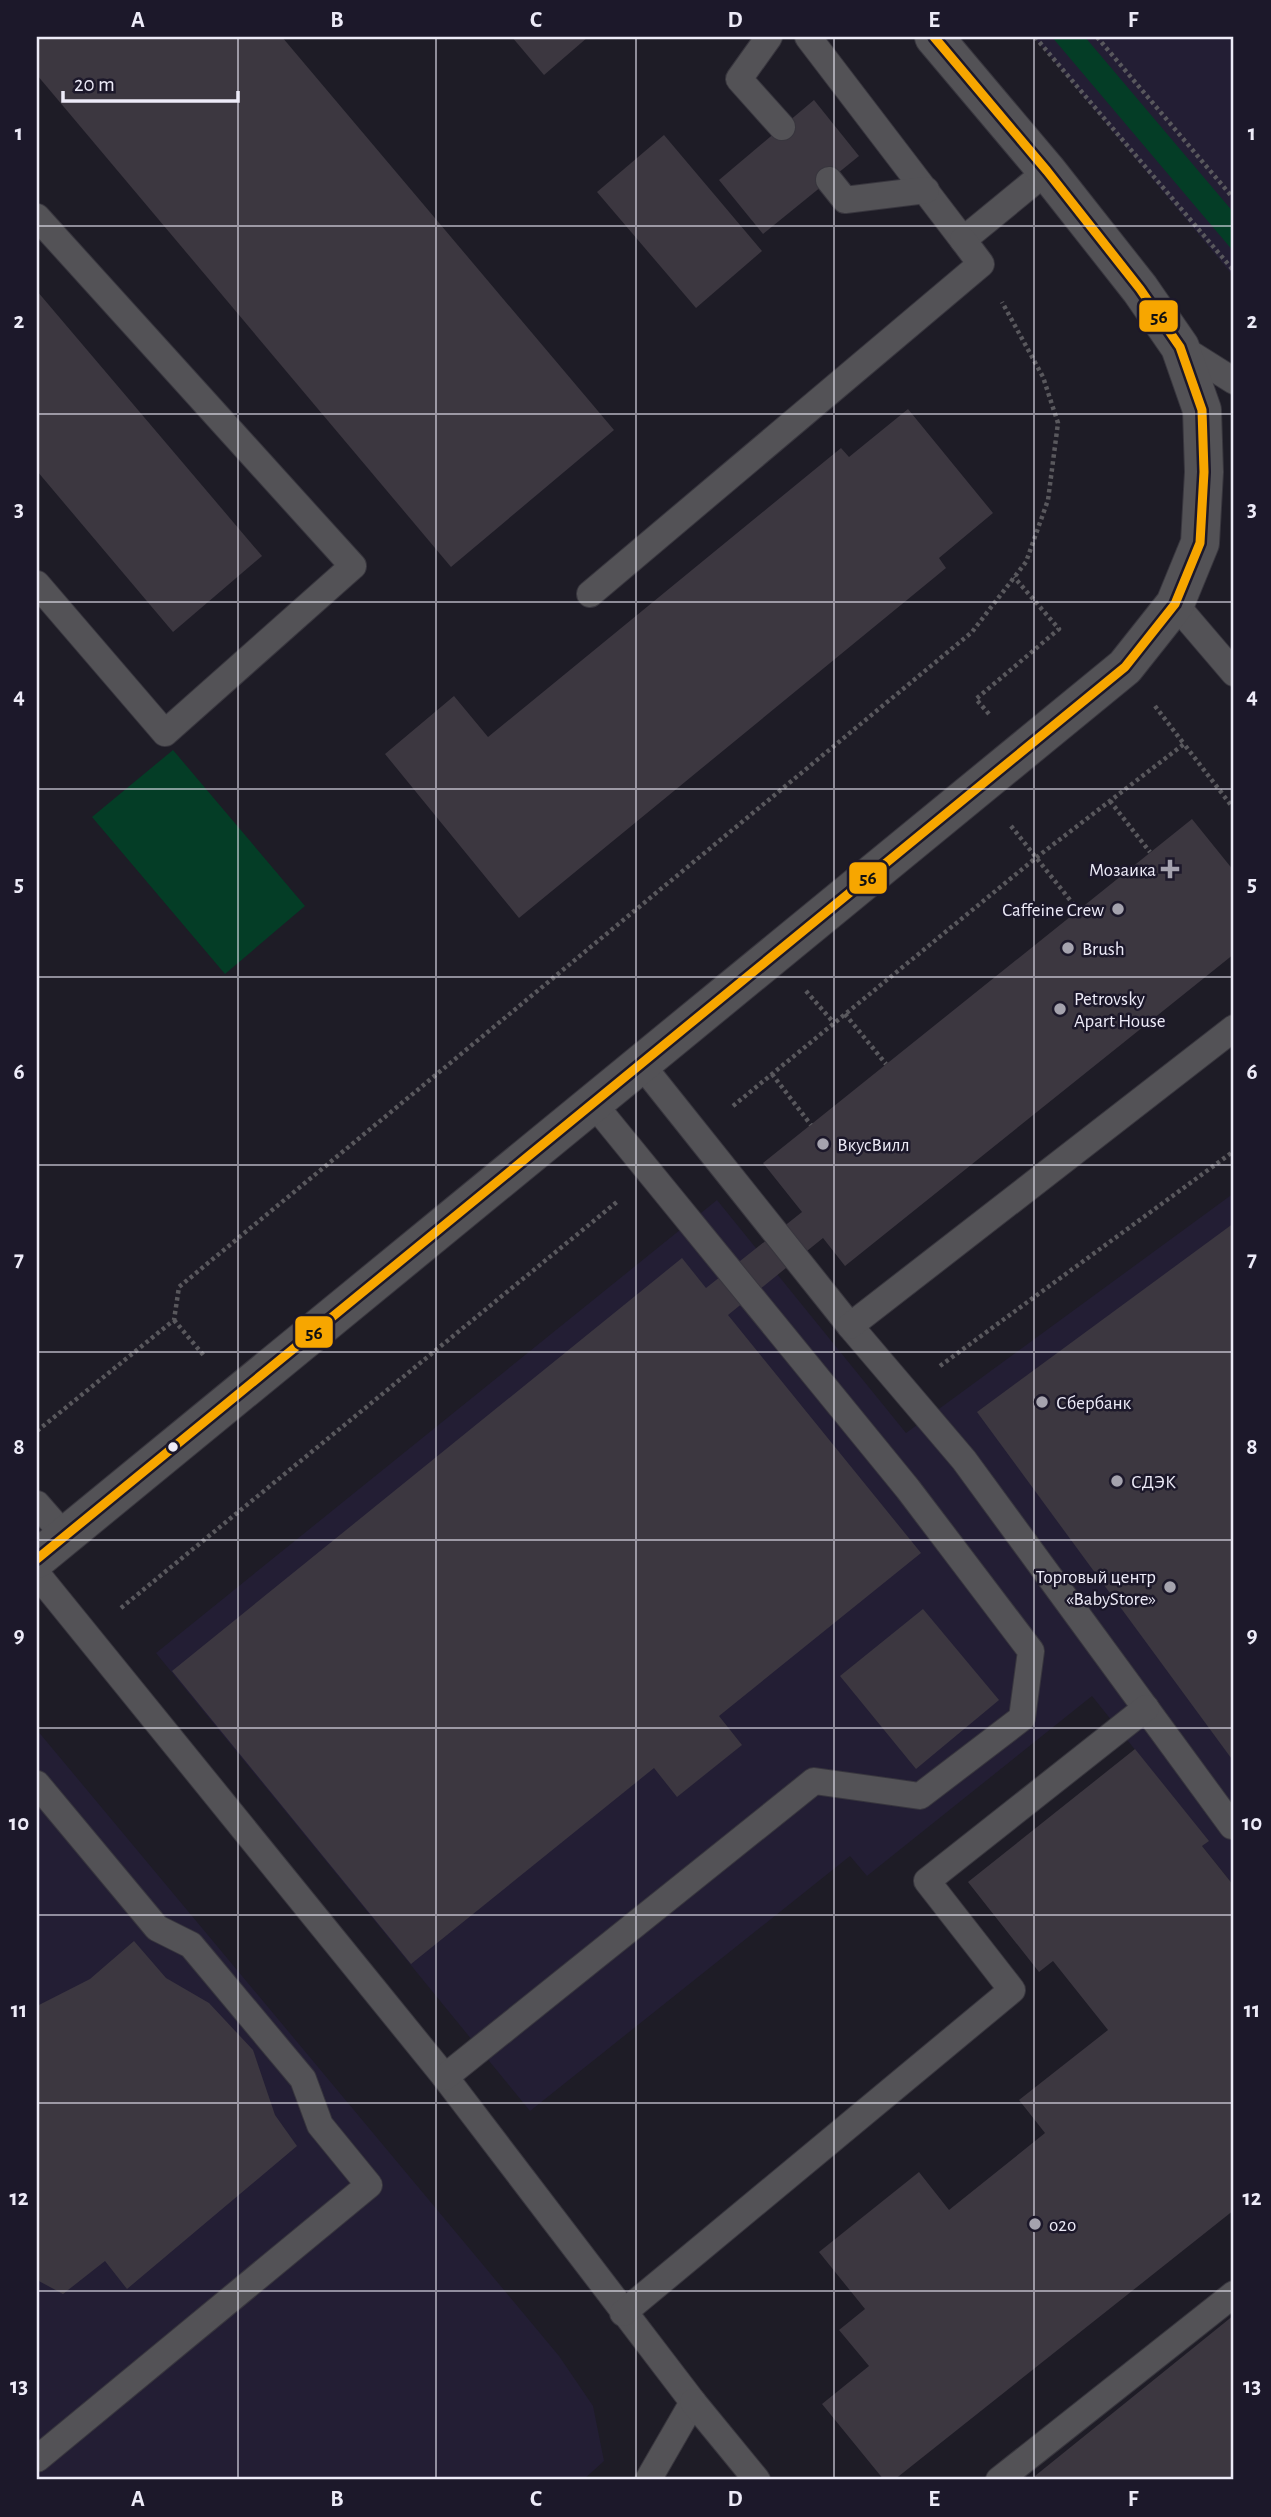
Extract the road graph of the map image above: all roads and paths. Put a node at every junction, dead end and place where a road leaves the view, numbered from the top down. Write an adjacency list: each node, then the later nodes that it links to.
1 (769, 37): 6 (lane)
2 (808, 37): 9 (lane)
3 (934, 37): 7 (street)
4 (1035, 37): 14 (path)
5 (1097, 37): 10 (path)
6 (782, 127)
7 (1047, 172): 12 (lane); 15 (street)
8 (829, 180): 9 (lane)
9 (926, 190): 12 (lane)
10 (1234, 199)
11 (37, 217): 18 (lane)
12 (963, 240): 13 (lane)
13 (981, 264): 17 (path); 19 (lane)
14 (1234, 271)
15 (1180, 347): 16 (lane); 20 (street)
16 (1234, 380)
17 (1014, 577): 23 (path); 45 (path)
18 (37, 584)
19 (590, 594)
20 (1175, 604): 21 (lane); 35 (street)
21 (1234, 673)
22 (1151, 701): 24 (path)
23 (990, 715)
24 (1184, 744): 25 (path); 26 (path)
25 (1110, 801): 28 (path); 29 (path)
26 (1234, 809)
27 (1004, 818): 29 (path)
28 (1150, 852)
29 (1037, 857): 30 (path); 32 (path)
30 (1078, 910)
31 (801, 985): 33 (path)
32 (845, 1014): 33 (path); 36 (path)
33 (834, 1023): 37 (path)
34 (1234, 1028): 43 (lane)
35 (641, 1064): 38 (street); 40 (lane)
36 (886, 1064)
37 (772, 1074): 39 (path); 40 (path)
38 (593, 1103): 42 (lane); 47 (street)
39 (811, 1125)
40 (698, 1135): 43 (lane)
41 (1234, 1151): 44 (path)
42 (651, 1174): 49 (path); 53 (lane)
43 (850, 1326): 44 (lane)
44 (906, 1392): 50 (lane)
45 (37, 1431)
46 (37, 1504): 47 (lane)
47 (51, 1547)
48 (37, 1574): 49 (lane)
49 (88, 1636): 53 (lane)
50 (1146, 1708): 52 (lane); 55 (lane)
51 (37, 1784): 57 (lane)
52 (1232, 1826)
53 (445, 2077): 55 (lane)
54 (1234, 2294): 60 (lane)
55 (624, 2313): 56 (lane)
56 (692, 2402): 58 (lane); 59 (lane)
57 (37, 2459)
58 (648, 2480)
59 (757, 2480)
60 (999, 2480)

